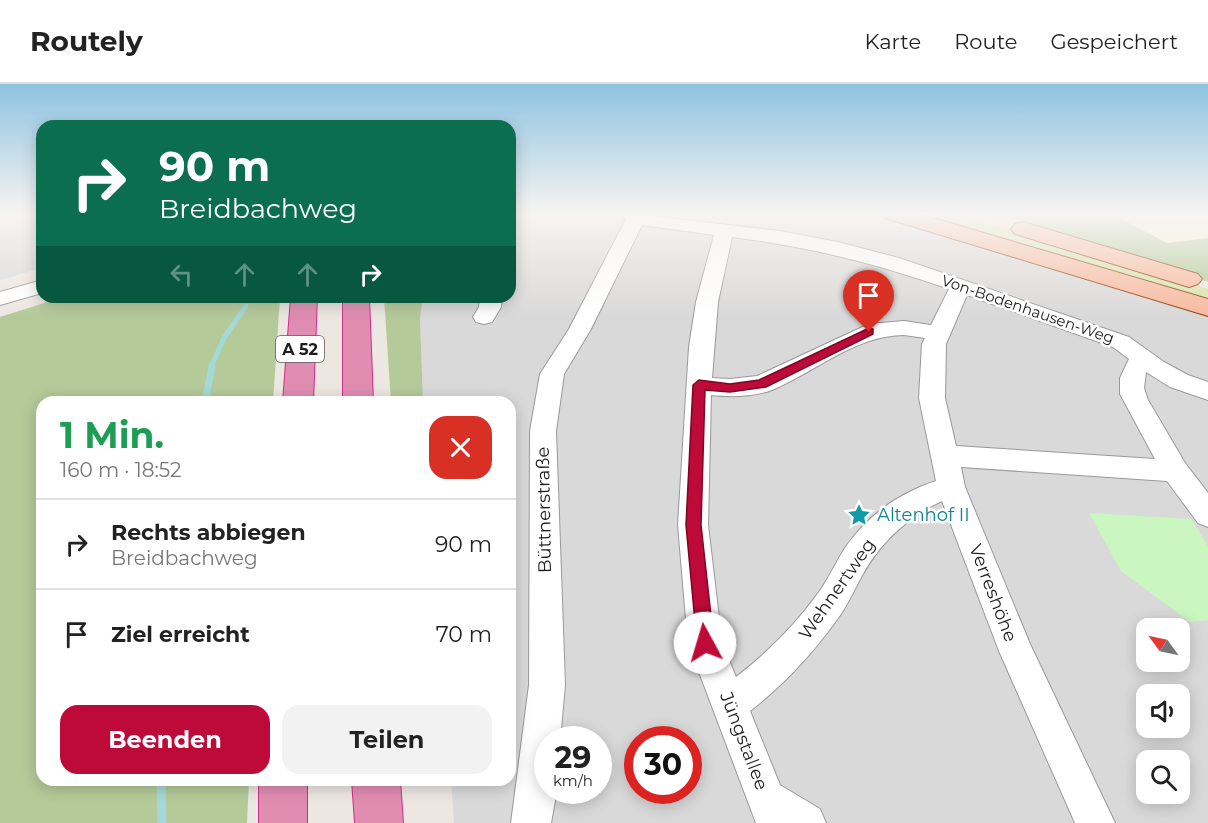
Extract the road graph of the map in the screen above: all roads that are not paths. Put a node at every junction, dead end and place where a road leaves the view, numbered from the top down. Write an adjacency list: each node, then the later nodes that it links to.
1 (616, 247): 29 (street, Büttnerstraße)
2 (720, 247): 15 (street, Jüngstallee)
3 (835, 247): 6 (street, Von-Bodenhausen-Weg)
4 (1007, 247): 12 (main road)
5 (1083, 247): 7 (main road)
6 (961, 285): 13 (street, Verreshöhe); 14 (street, Von-Bodenhausen-Weg)
7 (1208, 285)
8 (36, 289): 9 (street)
9 (0, 299)
10 (304, 303): 17 (highway, A 52)
11 (356, 303): 18 (highway)
12 (1208, 308)
13 (939, 335): 15 (street); 19 (street, Verreshöhe)
14 (1142, 357): 16 (street, Von-Bodenhausen-Weg); 20 (street)
15 (699, 385): 23 (street, Jüngstallee)
16 (1208, 391)
17 (298, 396)
18 (358, 396)
19 (945, 456): 20 (street); 21 (street, Verreshöhe)
20 (1175, 471): 22 (street)
21 (951, 487): 23 (street, Wehnertweg); 31 (street, Verreshöhe)
22 (1208, 515)
23 (730, 704): 26 (street, Jüngstallee)
24 (283, 786): 27 (highway)
25 (376, 786): 28 (highway)
26 (772, 811): 30 (street)
27 (283, 823)
28 (379, 823)
29 (531, 823)
30 (806, 823)
31 (1095, 823)

